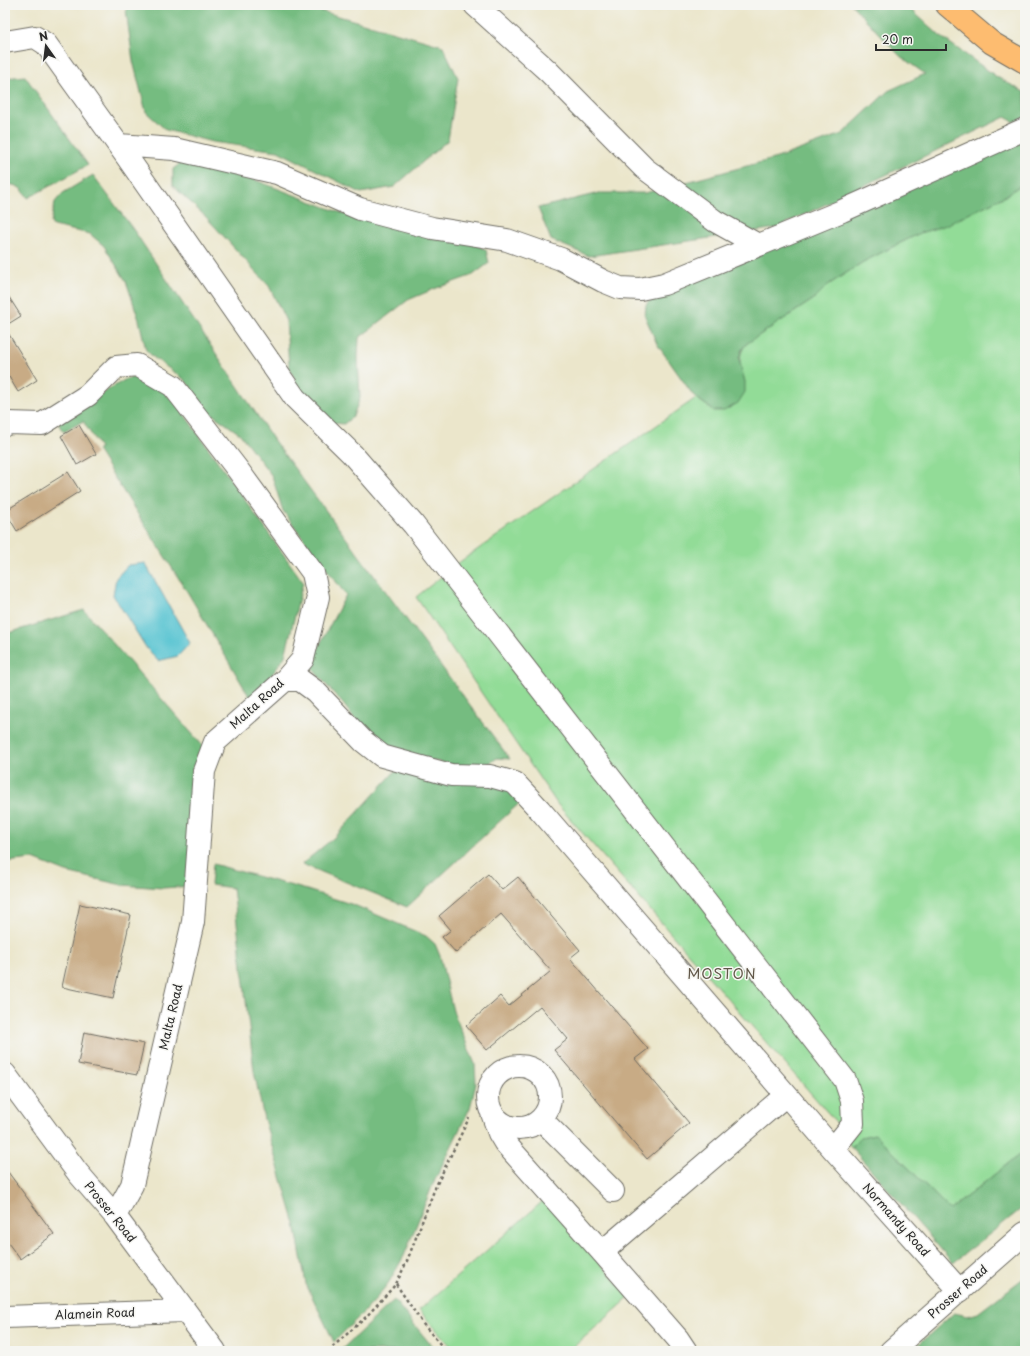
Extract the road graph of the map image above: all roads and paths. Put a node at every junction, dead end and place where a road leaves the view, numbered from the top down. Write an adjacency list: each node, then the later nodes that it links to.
1 (475, 5): 7 (street)
2 (947, 5): 4 (highway)
3 (5, 42): 6 (street)
4 (1025, 62)
5 (1025, 129): 7 (street)
6 (119, 145): 7 (street); 16 (street)
7 (758, 245)
8 (5, 425): 9 (street, Malta Road)
9 (285, 680): 13 (street, Normandy Road); 18 (street, Malta Road)
10 (499, 1073): 12 (path); 14 (street); 15 (street)
11 (5, 1074): 18 (street, Prosser Road)
12 (480, 1095)
13 (786, 1095): 16 (street, Normandy Road); 20 (street)
14 (481, 1114): 15 (street); 20 (street); 21 (path)
15 (541, 1119): 17 (street)
16 (833, 1150): 22 (street, Normandy Road)
17 (613, 1191)
18 (115, 1216): 23 (street, Prosser Road)
19 (1025, 1233): 22 (street, Prosser Road)
20 (602, 1252): 28 (street)
21 (396, 1284): 26 (path); 27 (path)
22 (960, 1291): 29 (street, Prosser Road)
23 (185, 1311): 24 (street, Alamein Road); 25 (street, Prosser Road)
24 (5, 1317)
25 (215, 1351)
26 (328, 1351)
27 (446, 1351)
28 (686, 1351)
29 (891, 1351)

